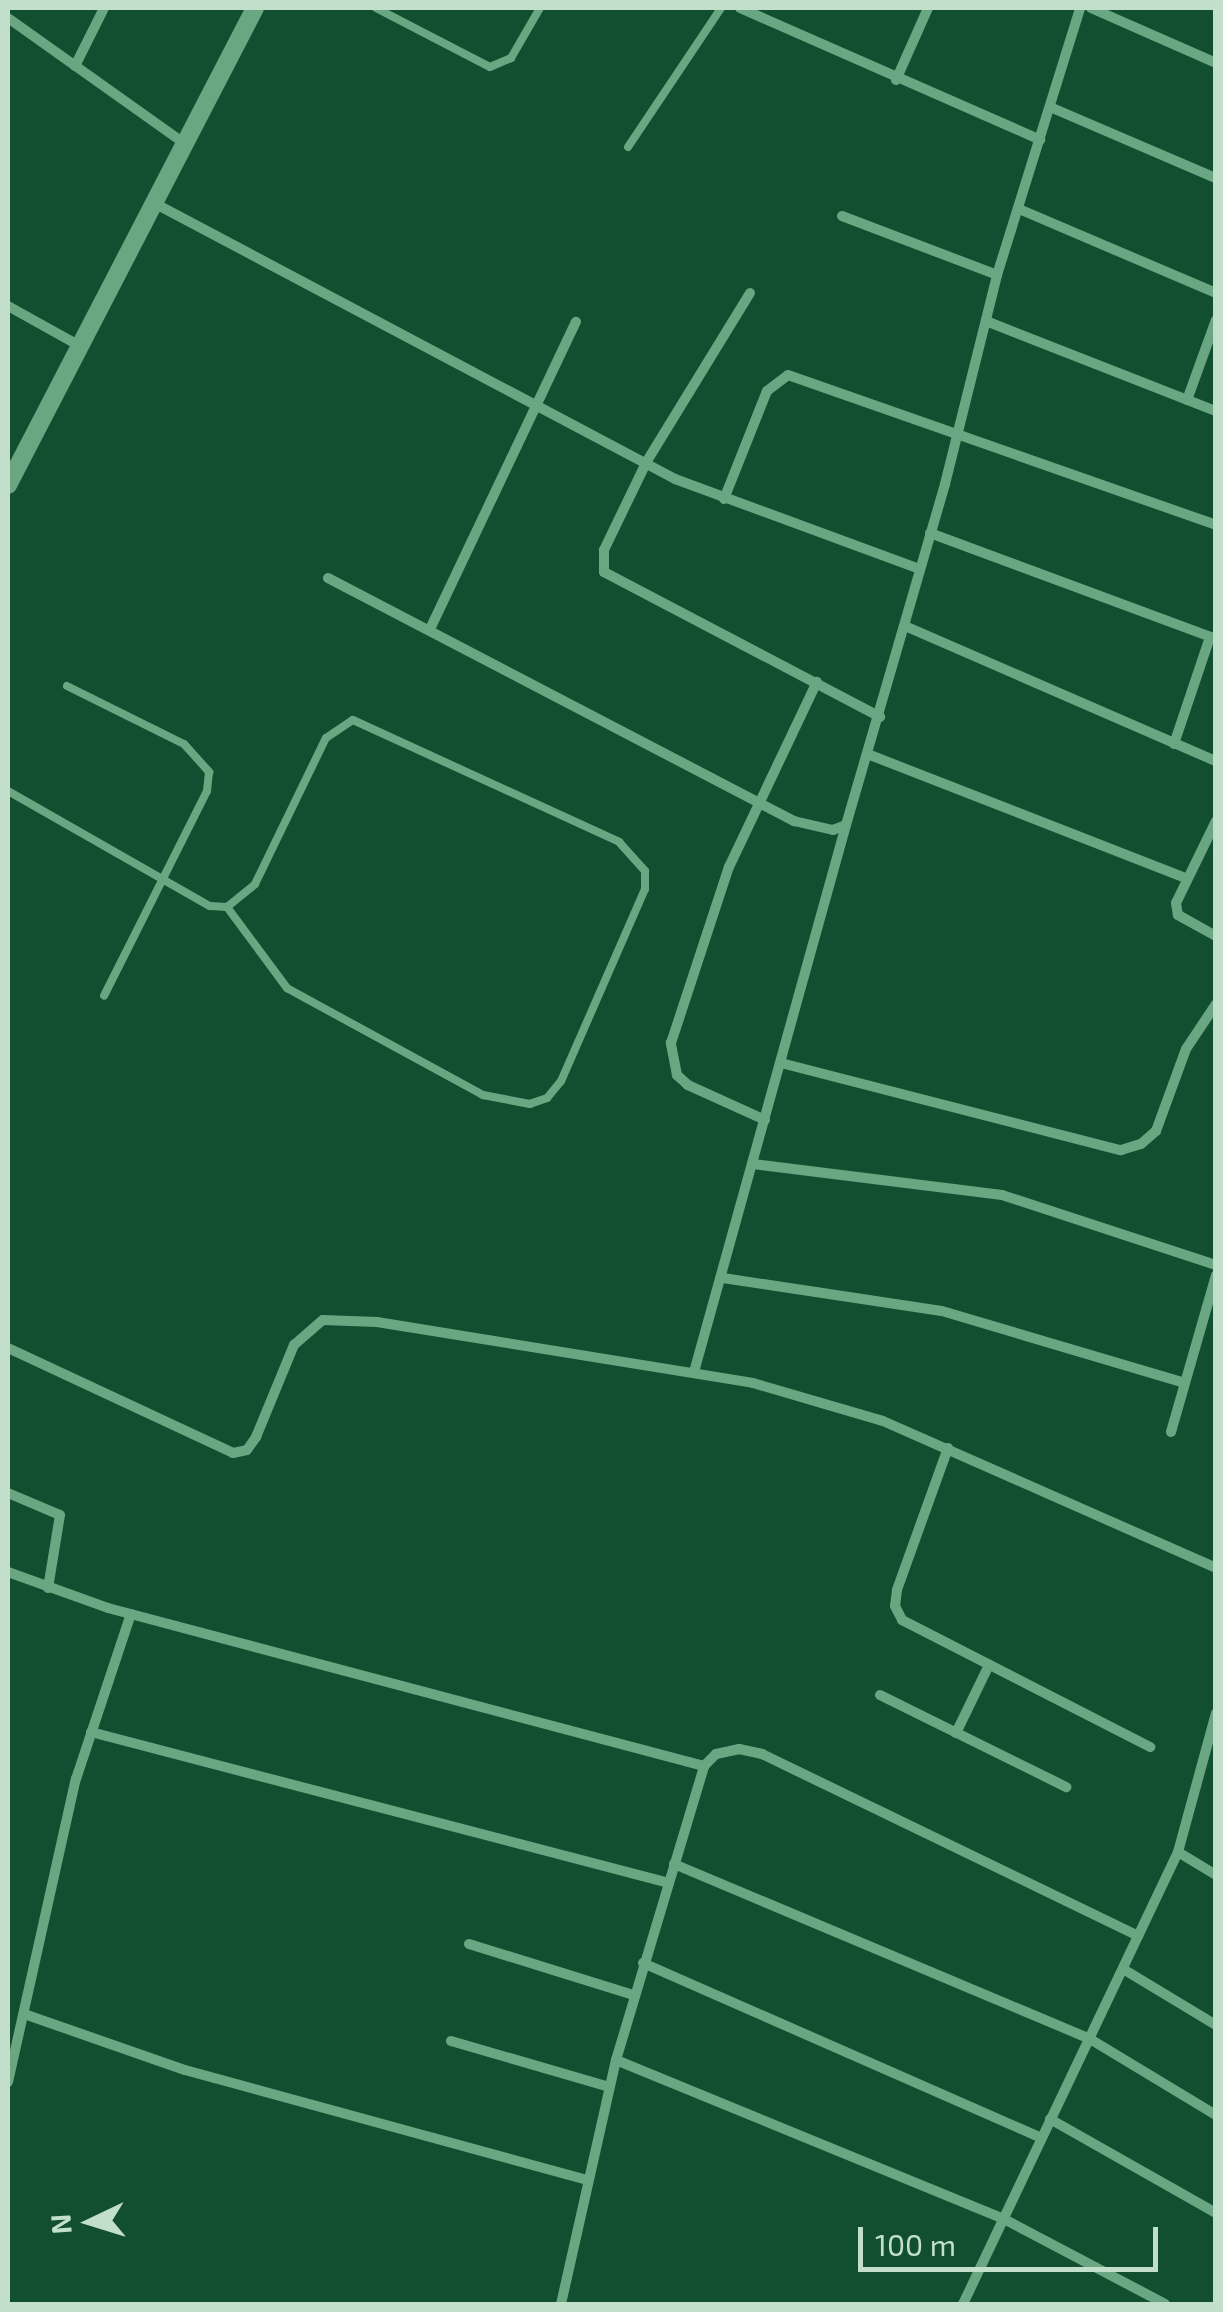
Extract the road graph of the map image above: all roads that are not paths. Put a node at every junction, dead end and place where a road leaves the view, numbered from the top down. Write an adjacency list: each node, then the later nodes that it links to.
1 (104, 8): 12 (street)
2 (255, 8): 16 (street)
3 (376, 8): 4 (lane)
4 (540, 8)
5 (721, 8): 17 (lane)
6 (740, 8): 13 (street)
7 (928, 8): 13 (street)
8 (1080, 8): 14 (street)
9 (1091, 8): 11 (street)
10 (8, 18): 12 (street)
11 (1216, 62)
12 (75, 66): 16 (street)
13 (896, 80): 15 (street)
14 (1050, 108): 15 (street); 18 (street)
15 (1040, 140): 20 (street)
16 (185, 144): 19 (street)
17 (628, 147)
18 (1216, 178)
19 (154, 203): 29 (street); 31 (street)
20 (1019, 209): 22 (street); 24 (street)
21 (842, 216): 22 (street)
22 (997, 275): 27 (street)
23 (750, 293): 34 (street)
24 (1216, 293)
25 (8, 306): 29 (street)
26 (1216, 320): 30 (street)
27 (986, 321): 30 (street); 33 (street)
28 (576, 322): 31 (street)
29 (80, 346): 35 (street)
30 (1187, 400): 32 (street)
31 (536, 402): 34 (street); 42 (street)
32 (1216, 412)
33 (958, 438): 36 (street); 37 (street); 38 (street)
34 (646, 463): 36 (street); 44 (street)
35 (9, 477)
36 (724, 500): 39 (street)
37 (1216, 525)
38 (930, 533): 39 (street); 43 (street)
39 (920, 568): 41 (street)
40 (328, 578): 42 (street)
41 (905, 626): 46 (street); 47 (street)
42 (431, 627): 51 (street)
43 (1213, 638): 47 (street)
44 (816, 682): 46 (street); 51 (street)
45 (66, 686): 55 (lane)
46 (880, 718): 48 (street)
47 (1174, 744): 49 (street)
48 (870, 755): 53 (street); 54 (street)
49 (1216, 761)
50 (8, 791): 55 (lane)
51 (757, 800): 53 (street); 61 (street)
52 (1216, 821): 54 (street)
53 (846, 825): 60 (street)
54 (1186, 878): 57 (street)
55 (165, 880): 56 (lane); 58 (lane)
56 (228, 907): 56 (lane)
57 (1216, 936)
58 (104, 996)
59 (1216, 1004): 60 (street)
60 (781, 1062): 61 (street)
61 (765, 1120): 62 (street)
62 (753, 1164): 63 (street); 65 (street)
63 (1216, 1266)
64 (1216, 1275): 68 (street)
65 (723, 1278): 67 (street); 68 (street)
66 (8, 1348): 67 (street)
67 (694, 1372): 70 (street)
68 (1185, 1383): 69 (street)
69 (1171, 1432)
70 (948, 1448): 72 (street); 76 (street)
71 (8, 1493): 74 (street)
72 (1216, 1568)
73 (8, 1572): 74 (street)
74 (48, 1588): 75 (street)
75 (131, 1614): 79 (street); 82 (street)
76 (989, 1666): 80 (street); 81 (street)
77 (880, 1695): 80 (street)
78 (1216, 1714): 84 (street)
79 (90, 1732): 87 (street); 93 (street)
80 (956, 1733): 83 (street)
81 (1150, 1746)
82 (704, 1766): 85 (street); 88 (street)
83 (1066, 1786)
84 (1178, 1852): 86 (street); 88 (street)
85 (674, 1864): 87 (street); 95 (street)
86 (1216, 1875)
87 (669, 1883): 90 (street)
88 (1138, 1936): 91 (street)
89 (469, 1944): 92 (street)
90 (643, 1964): 92 (street); 102 (street)
91 (1123, 1969): 94 (street); 95 (street)
92 (634, 1995): 97 (street)
93 (27, 2015): 98 (street); 103 (street)
94 (1216, 2025)
95 (1090, 2040): 100 (street); 101 (street)
96 (452, 2041): 99 (street)
97 (616, 2060): 99 (street); 105 (street)
98 (8, 2082)
99 (609, 2087): 103 (street)
100 (1216, 2115)
101 (1050, 2119): 102 (street); 104 (street)
102 (1042, 2138): 105 (street)
103 (588, 2180): 106 (street)
104 (1216, 2213)
105 (1004, 2220): 107 (street); 108 (street)
106 (561, 2304)
107 (963, 2304)
108 (1165, 2304)

